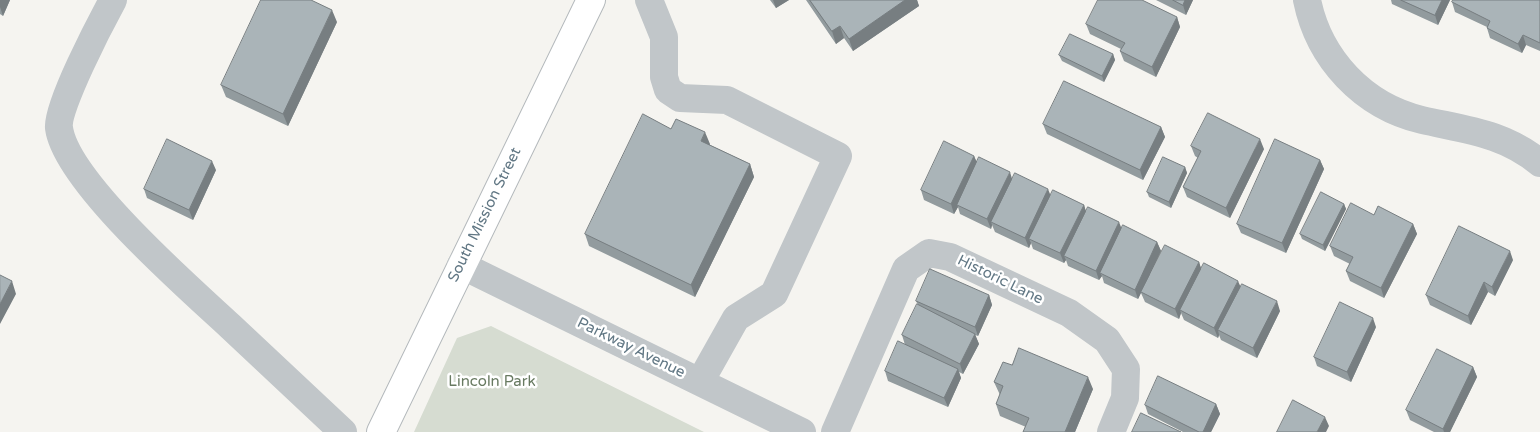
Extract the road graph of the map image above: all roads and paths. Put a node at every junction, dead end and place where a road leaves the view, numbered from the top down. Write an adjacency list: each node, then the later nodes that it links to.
1 (112, 0): 8 (street)
2 (591, 0): 6 (main road, South Mission Street)
3 (649, 0): 7 (street)
4 (1307, 0): 5 (street)
5 (1540, 163)
6 (461, 265): 7 (street, Parkway Avenue); 9 (main road, South Mission Street)
7 (700, 382): 10 (street, Parkway Avenue)
8 (343, 432)
9 (381, 432)
10 (802, 432)
11 (835, 432): 12 (street, Historic Lane)
12 (1111, 432)

